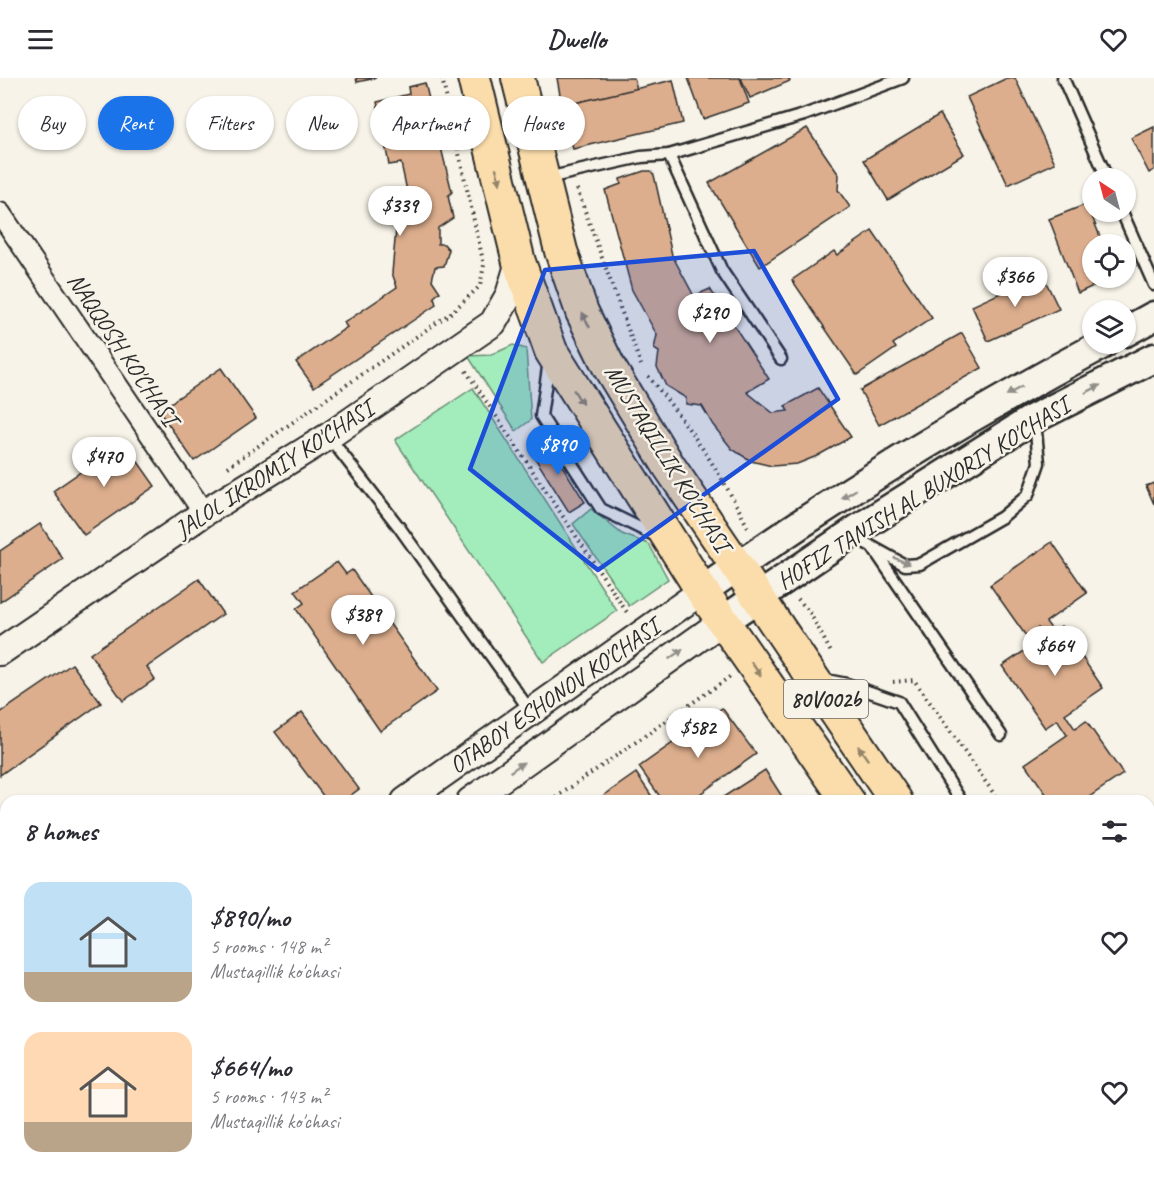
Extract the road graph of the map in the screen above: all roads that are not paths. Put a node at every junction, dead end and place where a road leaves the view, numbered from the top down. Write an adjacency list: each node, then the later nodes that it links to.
1 (474, 78): 10 (main road, MUSTAQILLIK KO'CHASI, one-way to 10)
2 (518, 78): 7 (main road, MUSTAQILLIK KO'CHASI)
3 (903, 78): 5 (lane)
4 (1063, 78): 6 (lane)
5 (669, 155): 7 (lane); 17 (lane)
6 (1103, 168)
7 (543, 179): 23 (main road, MUSTAQILLIK KO'CHASI, one-way to 7)
8 (0, 213): 20 (street, NAQQOSH KO'CHASI)
9 (1126, 222): 11 (lane)
10 (519, 262): 14 (main road, MUSTAQILLIK KO'CHASI); 19 (street, JALOL IKROMIY KO'CHASI)
11 (1154, 285)
12 (1154, 316): 13 (main road)
13 (1136, 326)
14 (551, 351): 22 (main road, MUSTAQILLIK KO'CHASI, one-way to 22); 22 (lane)
15 (1084, 354): 23 (main road, HOFIZ TANISH AL BUXORIY KO'CHASI, one-way to 23)
16 (1154, 358): 18 (main road, HOFIZ TANISH AL BUXORIY KO'CHASI, one-way to 16)
17 (781, 359)
18 (1035, 418): 21 (main road, HOFIZ TANISH AL BUXORIY KO'CHASI); 21 (lane, one-way to 18)
19 (329, 436): 20 (street, JALOL IKROMIY KO'CHASI); 29 (lane)
20 (197, 502): 27 (street, JALOL IKROMIY KO'CHASI)
21 (861, 540): 24 (main road, HOFIZ TANISH AL BUXORIY KO'CHASI); 30 (lane)
22 (670, 542): 25 (main road, MUSTAQILLIK KO'CHASI)
23 (749, 558): 24 (main road, MUSTAQILLIK KO'CHASI); 25 (main road, HOFIZ TANISH AL BUXORIY KO'CHASI)
24 (770, 588): 26 (main road, HOFIZ TANISH AL BUXORIY KO'CHASI); 28 (main road, MUSTAQILLIK KO'CHASI / 80V002b)
25 (702, 591): 26 (main road, MUSTAQILLIK KO'CHASI); 29 (street, OTABOY ESHONOV KO'CHASI)
26 (723, 621): 32 (street, OTABOY ESHONOV KO'CHASI, one-way to 26); 33 (main road, MUSTAQILLIK KO'CHASI / 80V002b, one-way to 33)
27 (0, 652)
28 (810, 677): 34 (main road, MUSTAQILLIK KO'CHASI / 80V002b, one-way to 28); 35 (lane)
29 (531, 712): 31 (street, OTABOY ESHONOV KO'CHASI)
30 (1001, 735)
31 (413, 795)
32 (478, 795)
33 (845, 795)
34 (892, 795)
35 (957, 795)

